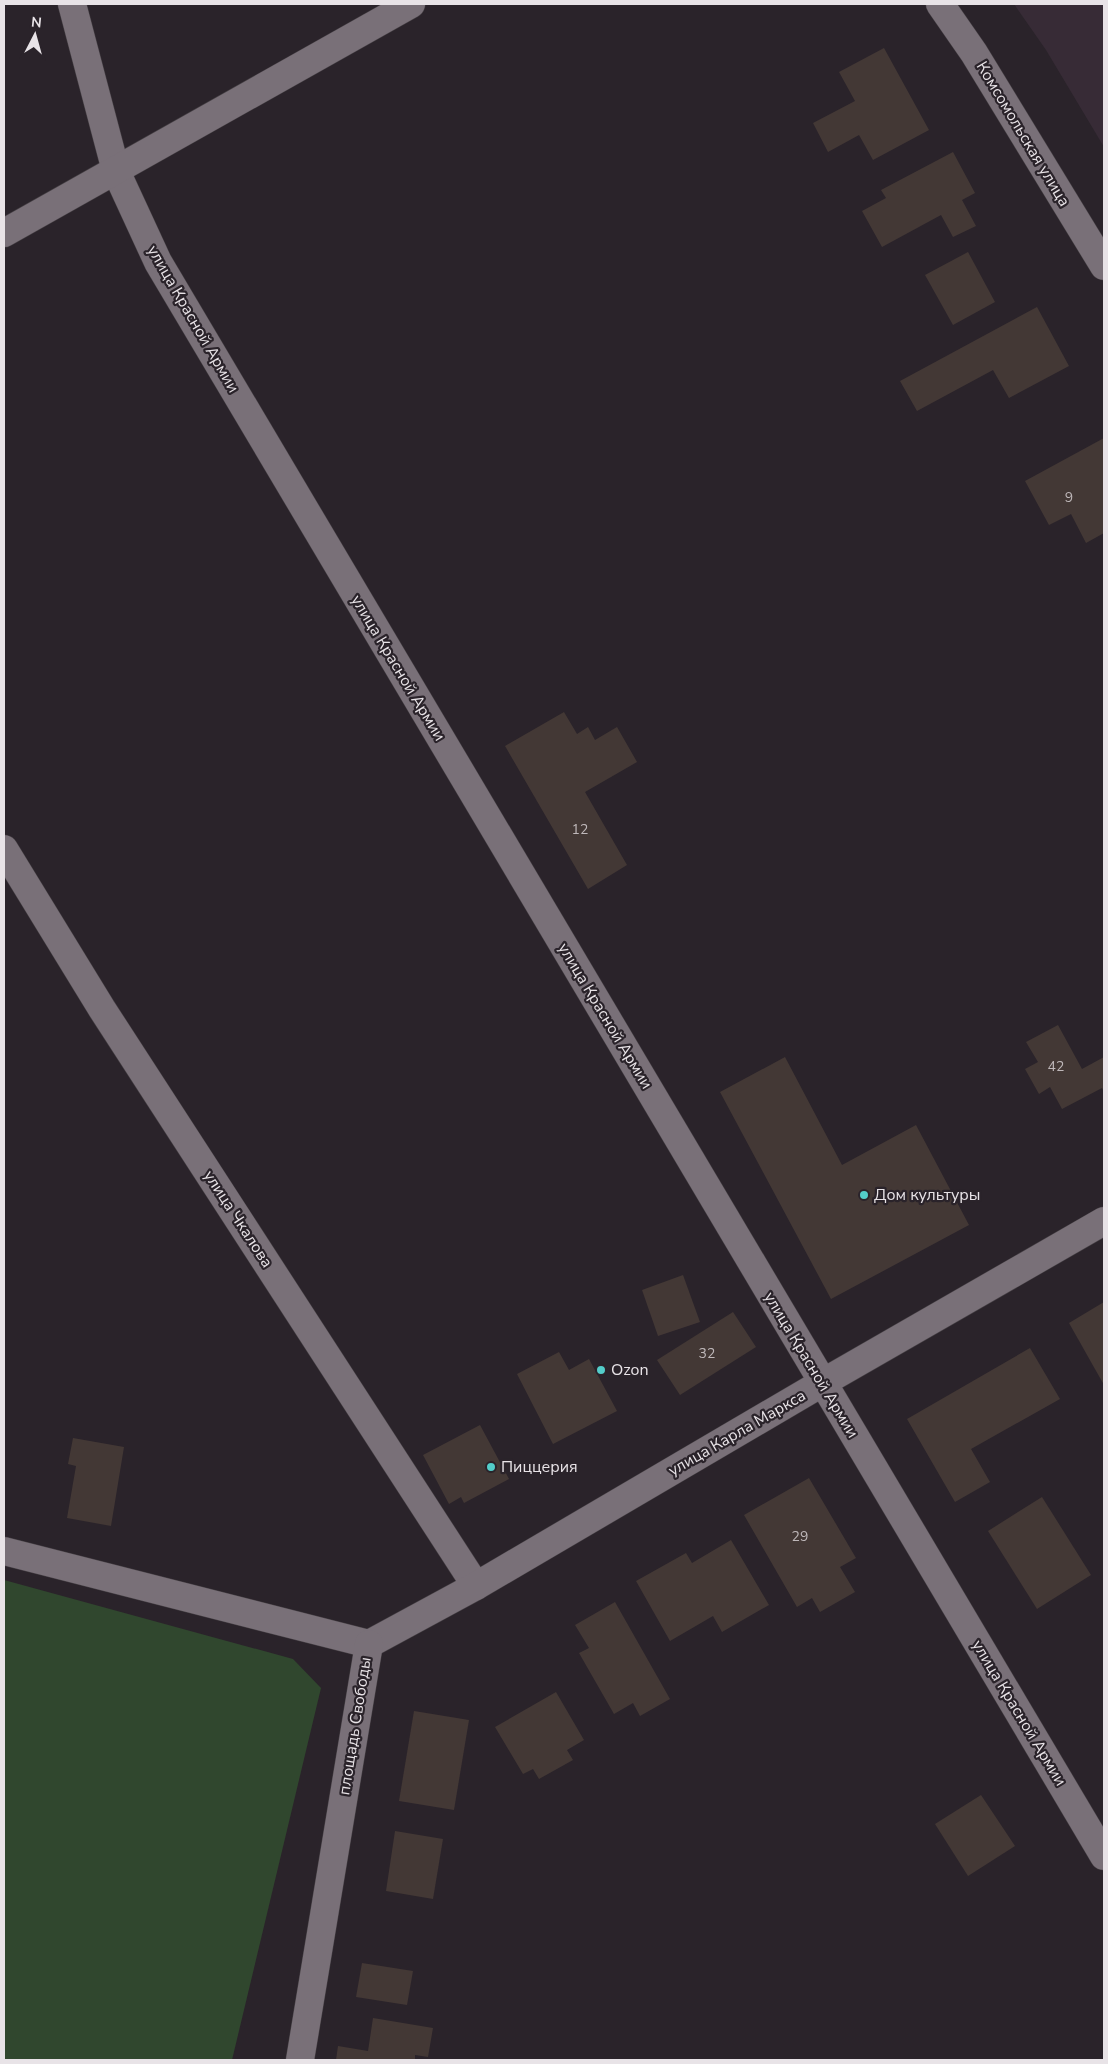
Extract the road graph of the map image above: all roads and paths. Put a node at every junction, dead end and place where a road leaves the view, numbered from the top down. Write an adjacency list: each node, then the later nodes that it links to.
1 (72, 4): 4 (street, улица Красной Армии)
2 (411, 4): 4 (street)
3 (940, 4): 6 (street, Комсомольская улица)
4 (116, 171): 5 (street); 9 (street, улица Красной Армии)
5 (4, 233)
6 (1104, 266)
7 (4, 849): 11 (street, улица Чкалова)
8 (1104, 1221): 9 (street, улица Карла Маркса)
9 (822, 1383): 11 (street, улица Карла Маркса); 13 (street, улица Красной Армии)
10 (4, 1551): 12 (street, площадь Свободы)
11 (476, 1586): 12 (street, улица Карла Маркса)
12 (369, 1644): 14 (street, площадь Свободы)
13 (1104, 1856)
14 (300, 2060)

